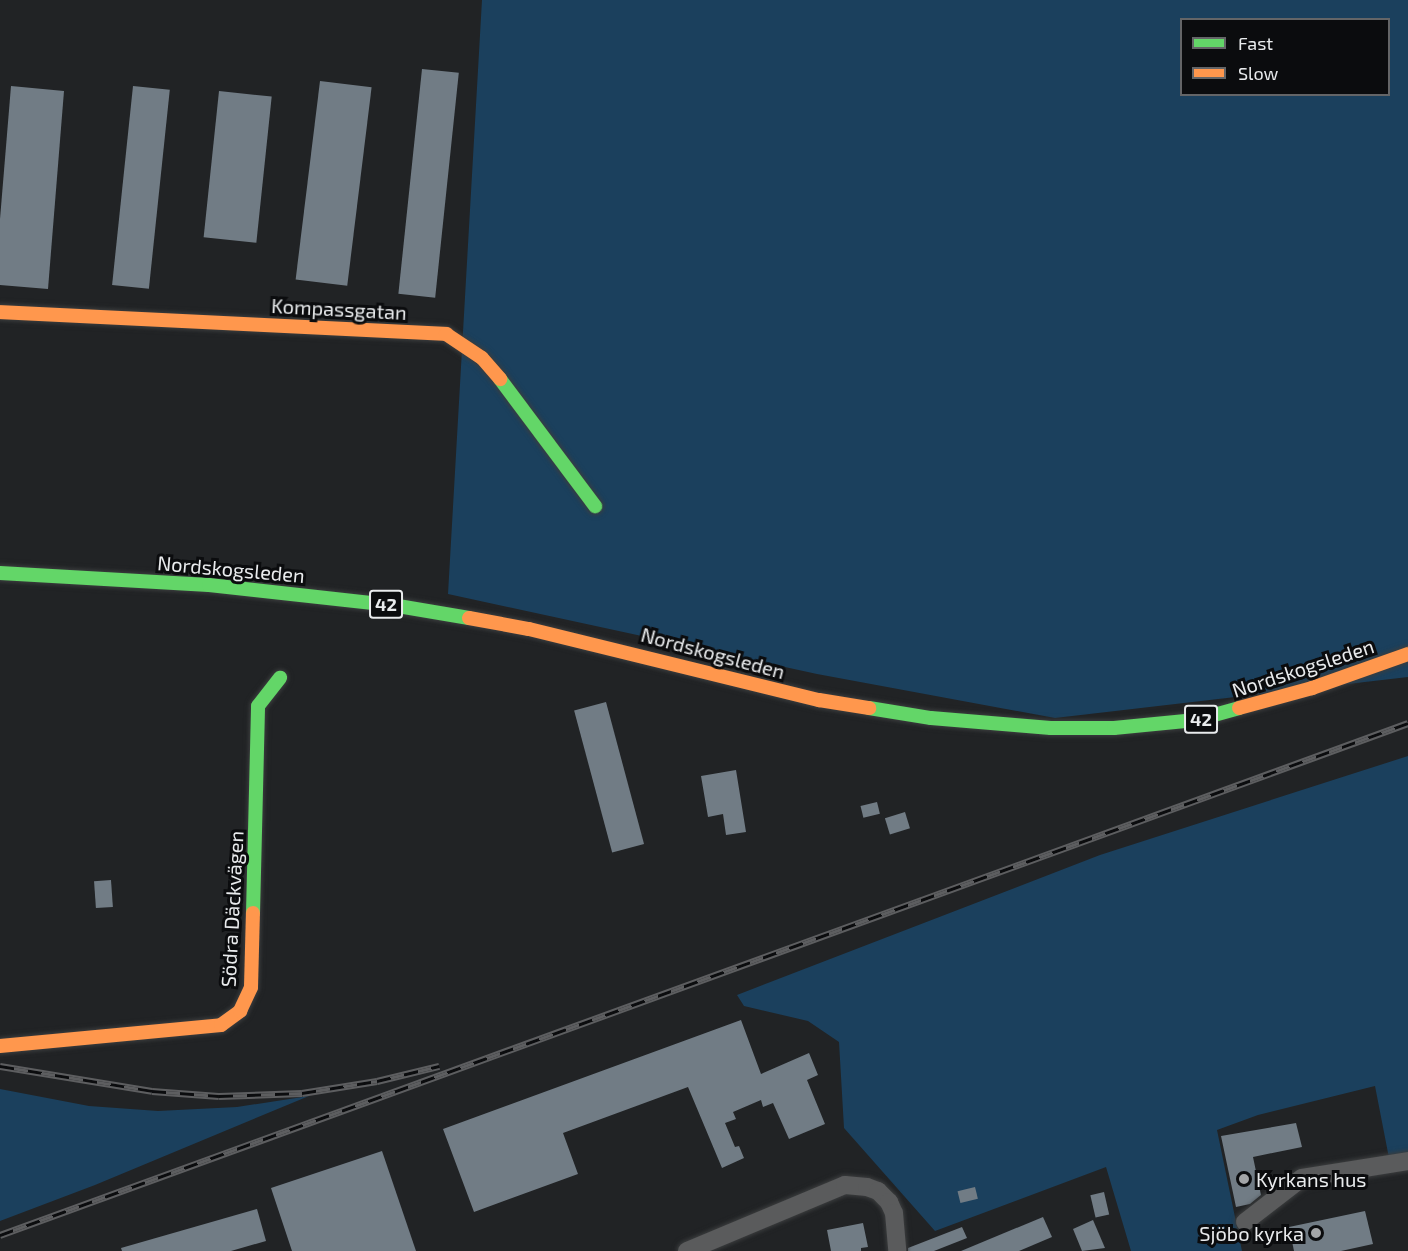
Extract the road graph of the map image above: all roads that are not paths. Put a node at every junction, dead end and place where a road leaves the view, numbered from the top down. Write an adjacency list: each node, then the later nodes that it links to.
1 (0, 312): 2 (main road, Kompassgatan)
2 (595, 506)
3 (0, 573): 4 (main road, Nordskogsleden / 42)
4 (1408, 654)
5 (280, 678): 6 (main road, Södra Däckvägen)
6 (0, 1046)
7 (1408, 1161): 8 (street)
8 (1245, 1222)
9 (687, 1251): 10 (street)
10 (897, 1251)

